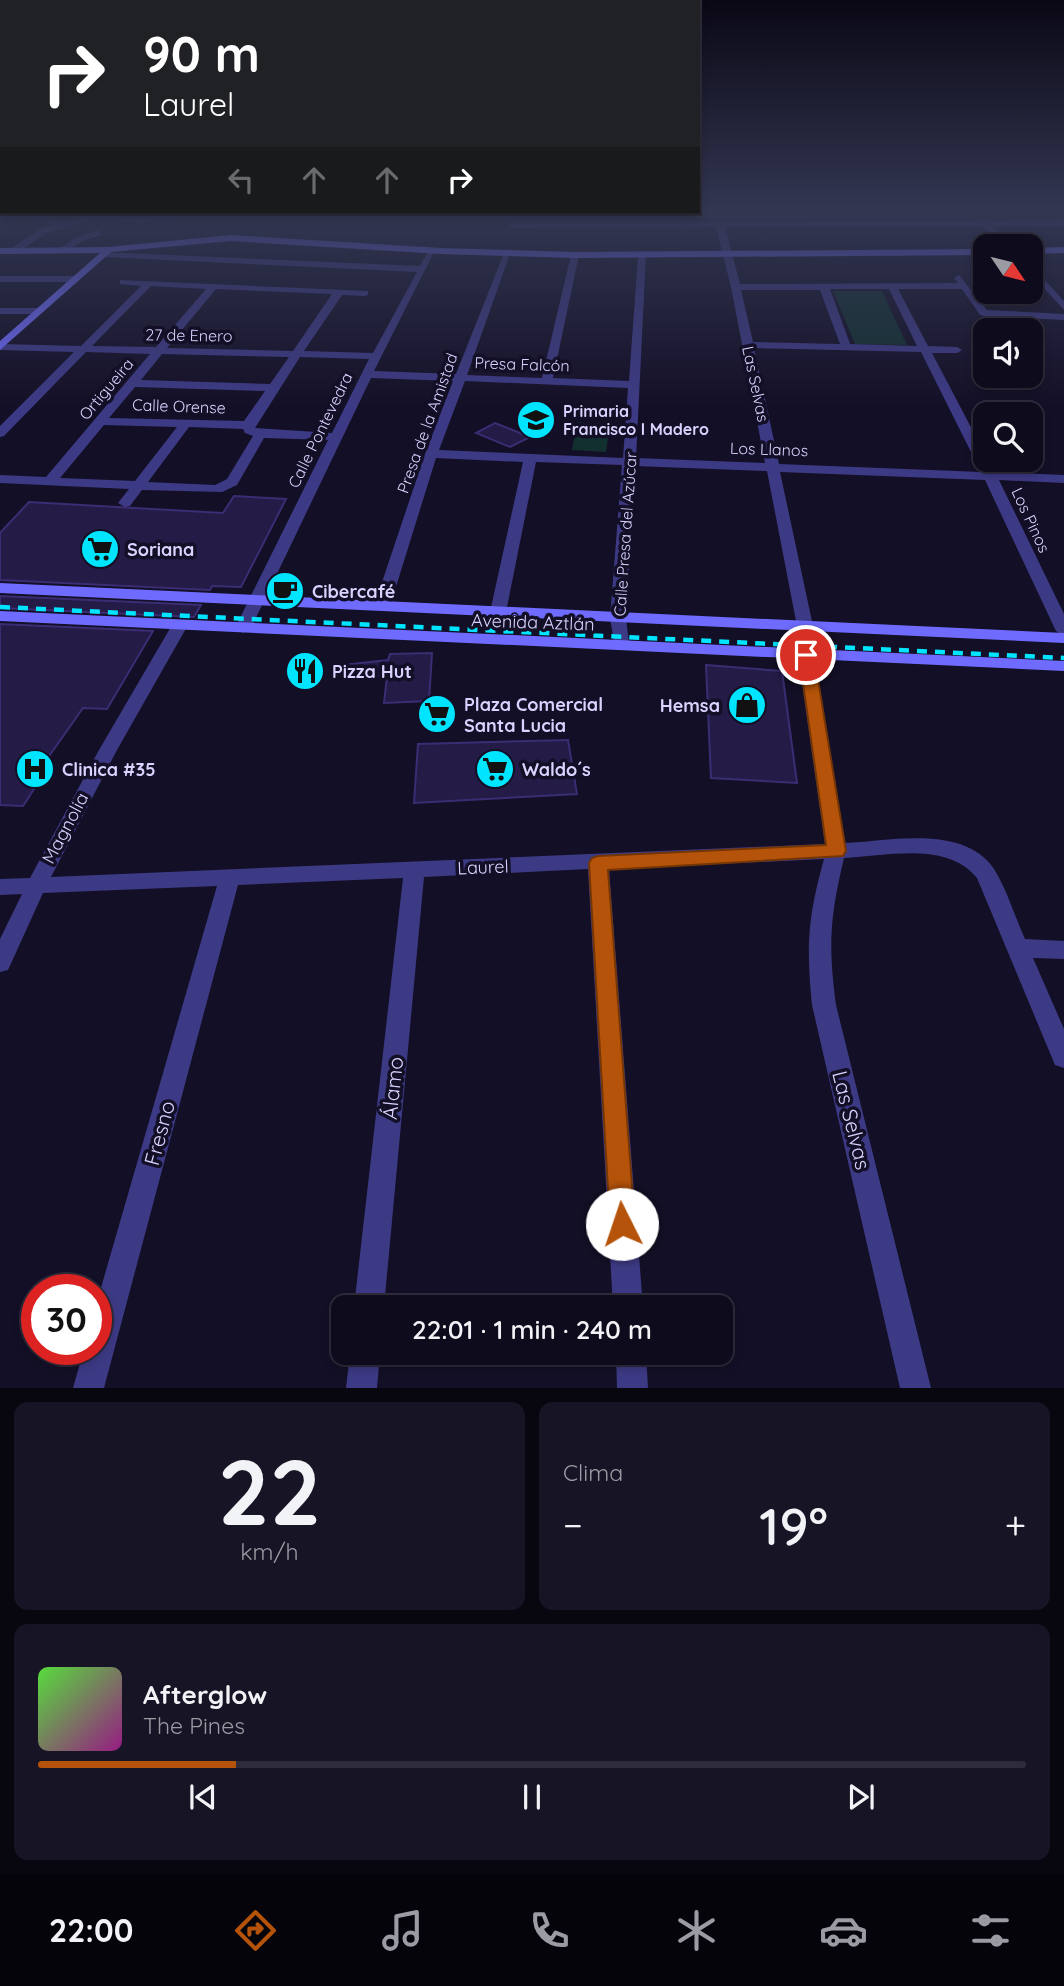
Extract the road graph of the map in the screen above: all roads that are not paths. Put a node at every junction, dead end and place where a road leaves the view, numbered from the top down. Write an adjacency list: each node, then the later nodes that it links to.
1 (0, 279): 2 (street)
2 (75, 279): 19 (street)
3 (416, 279): 29 (street, Calle Pontevedra)
4 (498, 279): 31 (street, Presa de la Amistad)
5 (570, 279): 32 (street)
6 (642, 279): 34 (street, Calle Presa del Azúcar)
7 (734, 279): 12 (street, Las Selvas)
8 (1046, 279): 17 (street)
9 (123, 282): 10 (street)
10 (149, 283): 11 (street); 24 (street)
11 (214, 286): 15 (street); 27 (street, Ortigueira)
12 (736, 286): 14 (street); 21 (street, Las Selvas)
13 (892, 286): 14 (street); 20 (street); 25 (street, Los Pinos)
14 (824, 287): 23 (street)
15 (339, 292): 16 (street); 28 (street)
16 (365, 293)
17 (1064, 307)
18 (0, 311): 19 (street)
19 (40, 311): 22 (street)
20 (1064, 317)
21 (748, 345): 23 (street); 45 (street, Las Selvas)
22 (0, 347): 24 (street, 27 de Enero)
23 (846, 347): 25 (street)
24 (84, 348): 27 (street, 27 de Enero); 39 (street)
25 (926, 349): 26 (street); 46 (street, Los Pinos)
26 (957, 350)
27 (159, 351): 28 (street, 27 de Enero); 33 (street, Ortigueira)
28 (296, 354): 29 (street, 27 de Enero); 35 (street)
29 (377, 356): 30 (street, Calle Pontevedra)
30 (367, 374): 31 (street, Presa Falcón); 41 (street, Calle Pontevedra)
31 (460, 377): 32 (street, Presa Falcón); 42 (street, Presa de la Amistad)
32 (547, 381): 34 (street, Presa Falcón)
33 (131, 383): 35 (street); 36 (street, Ortigueira)
34 (635, 385): 44 (street, Calle Presa del Azúcar)
35 (272, 388): 38 (street)
36 (100, 421): 37 (street, Calle Orense); 49 (street, Ortigueira)
37 (185, 424): 38 (street, Calle Orense); 50 (street)
38 (248, 425): 40 (street, Calle Orense)
39 (0, 433)
40 (260, 434): 41 (street); 50 (street)
41 (336, 437): 53 (street, Calle Pontevedra)
42 (431, 454): 43 (street, Los Llanos); 54 (street, Presa de la Amistad)
43 (530, 459): 44 (street, Los Llanos); 55 (street)
44 (629, 462): 45 (street, Los Llanos); 57 (street, Calle Presa del Azúcar)
45 (773, 467): 46 (street, Los Llanos); 59 (street, Las Selvas)
46 (990, 476): 48 (street, Los Llanos); 61 (street, Los Pinos)
47 (0, 478): 49 (street)
48 (1064, 479)
49 (50, 481): 50 (street)
50 (138, 485): 51 (street)
51 (125, 503)
52 (0, 587): 53 (street, Avenida Aztlán)
53 (257, 600): 54 (street, Avenida Aztlán); 60 (street, Calle Pontevedra)
54 (382, 606): 55 (street, Avenida Aztlán)
55 (498, 612): 57 (street, Avenida Aztlán)
56 (0, 616): 58 (street, Avenida Aztlán)
57 (618, 618): 59 (street, Avenida Aztlán); 63 (street, Calle Presa del Azúcar)
58 (180, 625): 60 (street, Avenida Aztlán); 70 (street, Magnolia)
59 (805, 626): 62 (street, Avenida Aztlán)
60 (243, 628): 63 (street, Avenida Aztlán)
61 (1064, 631)
62 (1064, 638)
63 (621, 645): 64 (street, Avenida Aztlán)
64 (806, 655): 65 (street, Avenida Aztlán); 66 (street)
65 (1064, 666)
66 (836, 851): 67 (street, Laurel); 72 (street, Laurel); 83 (street, Las Selvas)
67 (598, 863): 68 (street, Laurel); 77 (street)
68 (414, 869): 69 (street, Laurel); 76 (street, Álamo)
69 (229, 878): 70 (street, Laurel); 80 (street, Fresno)
70 (35, 884): 71 (street, Laurel); 74 (street, Magnolia)
71 (0, 887)
72 (1019, 947): 73 (street); 75 (street)
73 (1064, 950)
74 (0, 963)
75 (1064, 1057)
76 (370, 1295)
77 (627, 1295)
78 (364, 1365): 81 (street)
79 (632, 1365): 82 (street)
80 (89, 1388)
81 (361, 1388)
82 (633, 1388)
83 (916, 1388)

